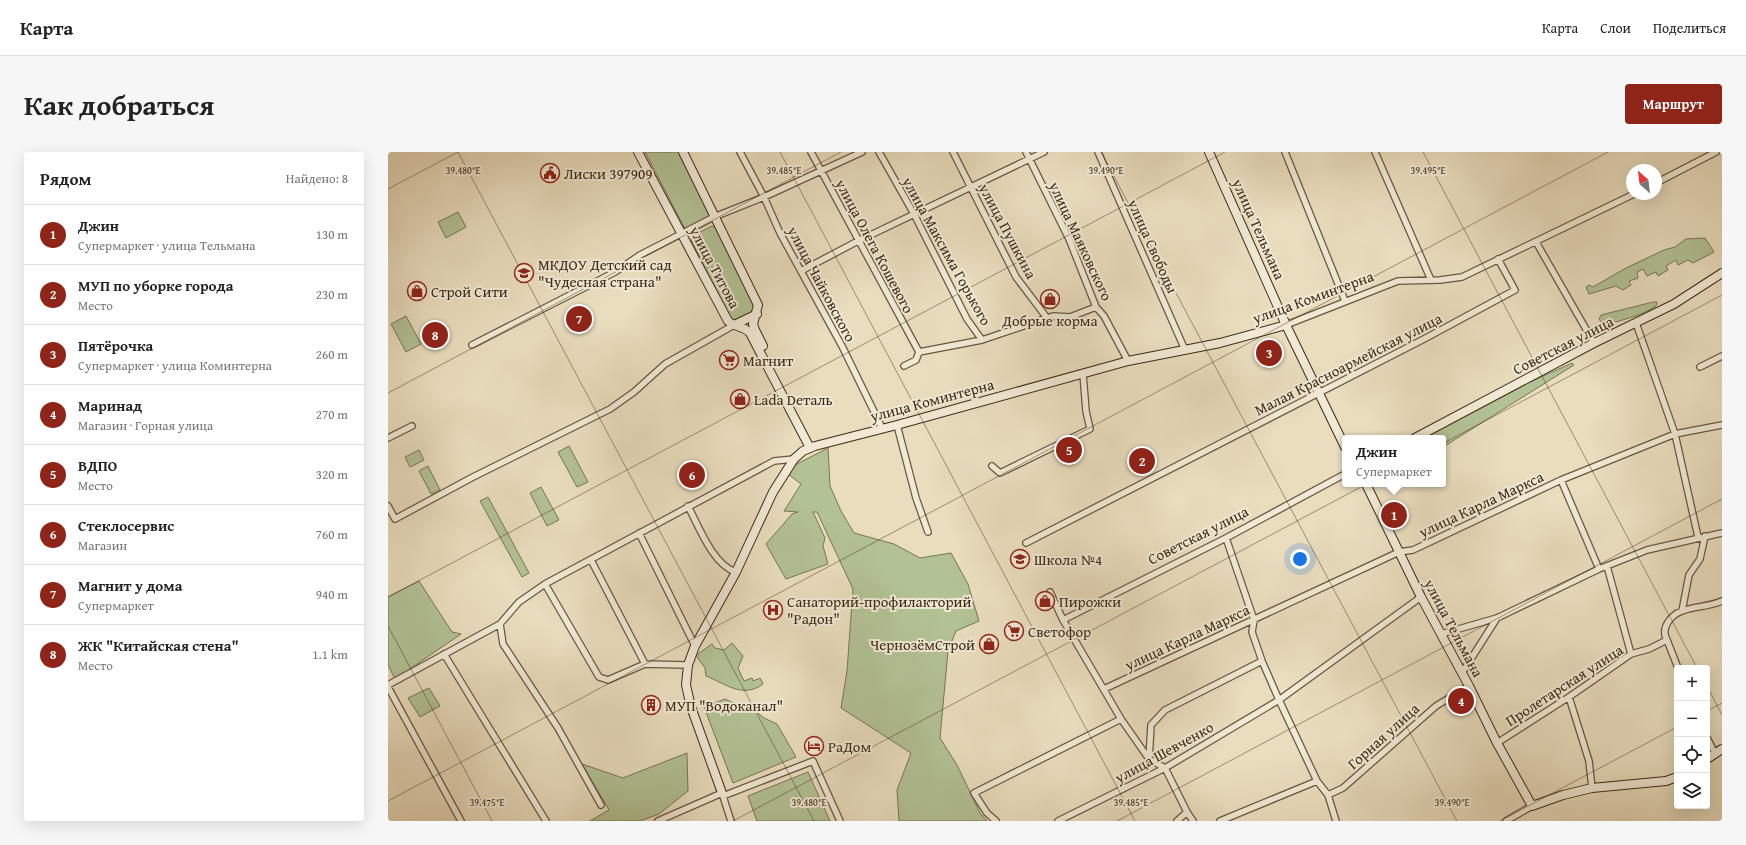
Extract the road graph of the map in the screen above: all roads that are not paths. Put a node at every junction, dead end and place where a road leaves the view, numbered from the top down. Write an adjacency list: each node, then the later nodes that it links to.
1 (638, 152): 23 (street, улица Титова)
2 (683, 152): 22 (street, улица Титова)
3 (740, 152): 19 (street, улица Чайковского)
4 (811, 152): 16 (street, улица Олега Кошевого)
5 (862, 152): 16 (street)
6 (879, 152): 21 (street, улица Максима Горького)
7 (953, 152): 18 (street, улица Пушкина)
8 (1026, 152): 15 (street, улица Маяковского)
9 (1044, 152): 15 (street)
10 (1098, 152): 40 (street, улица Свободы)
11 (1209, 152): 36 (street, улица Тельмана)
12 (1285, 152): 30 (street)
13 (1375, 152): 29 (street)
14 (1716, 152): 17 (street)
15 (1029, 159): 18 (street); 31 (street, улица Маяковского)
16 (821, 170): 19 (street); 24 (street, улица Олега Кошевого)
17 (1662, 180)
18 (972, 186): 21 (street); 33 (street, улица Пушкина)
19 (764, 197): 22 (street); 27 (street, улица Чайковского)
20 (1626, 198): 25 (street)
21 (914, 214): 24 (street); 37 (street, улица Максима Горького)
22 (714, 217): 23 (street); 32 (street, улица Титова)
23 (681, 234): 34 (street, улица Титова); 39 (street)
24 (858, 242): 27 (street); 41 (street, улица Олега Кошевого)
25 (1536, 242): 26 (street); 38 (street)
26 (1498, 259): 29 (street, улица Коминтерна); 47 (street, Малая Красноармейская улица)
27 (802, 271): 51 (street, улица Чайковского)
28 (1722, 272): 35 (street, Советская улица)
29 (1431, 280): 30 (street, улица Коминтерна)
30 (1345, 300): 36 (street, улица Коминтерна)
31 (1096, 307): 33 (street); 43 (street, улица Маяковского)
32 (757, 314): 34 (street); 56 (street, улица Титова)
33 (1047, 318): 37 (street)
34 (731, 323): 56 (street, улица Титова); 62 (street)
35 (1636, 323): 38 (street, Советская улица); 52 (street)
36 (1286, 325): 40 (street, улица Коминтерна); 47 (street, улица Тельмана)
37 (982, 340): 41 (street)
38 (1594, 343): 53 (street, Советская улица)
39 (472, 345)
40 (1185, 350): 43 (street, улица Коминтерна)
41 (919, 352): 44 (street)
42 (1722, 356): 45 (street)
43 (1128, 361): 46 (street, улица Коминтерна)
44 (904, 366)
45 (1700, 367)
46 (1083, 374): 48 (street, улица Коминтерна); 58 (street)
47 (1318, 392): 55 (street, улица Тельмана); 70 (street, Малая Красноармейская улица)
48 (897, 425): 51 (street, улица Коминтерна); 64 (street)
49 (1722, 425): 52 (street, улица Карла Маркса)
50 (412, 426): 54 (street)
51 (882, 428): 56 (street, улица Коминтерна)
52 (1674, 434): 60 (street, улица Карла Маркса); 68 (street)
53 (1421, 435)
54 (388, 438)
55 (1342, 440)
56 (812, 447): 57 (street, улица Коминтерна)
57 (794, 459): 63 (street); 75 (street, улица Коминтерна)
58 (992, 466)
59 (1342, 476): 69 (street, Советская улица)
60 (1561, 480): 71 (street, улица Карла Маркса); 74 (street)
61 (1367, 487): 71 (street, улица Тельмана)
62 (388, 506)
63 (688, 506): 65 (street); 75 (street)
64 (928, 532)
65 (639, 533): 72 (street); 87 (street)
66 (1722, 533): 67 (street)
67 (1705, 536): 68 (street); 80 (street)
68 (1698, 537): 73 (street)
69 (1226, 538): 82 (street, Советская улица); 83 (street)
70 (1026, 543)
71 (1398, 552): 78 (street, улица Тельмана); 83 (street, улица Карла Маркса)
72 (591, 560): 76 (street); 91 (street)
73 (1607, 566): 74 (street); 89 (street)
74 (1599, 569): 81 (street)
75 (736, 572): 87 (street, улица Коминтерна)
76 (545, 584): 84 (street); 91 (street)
77 (1050, 592): 82 (street)
78 (1421, 597): 85 (street, улица Тельмана); 99 (street, улица Шевченко)
79 (1722, 601): 80 (street)
80 (1682, 611): 86 (street)
81 (1497, 618): 85 (street); 94 (street)
82 (1063, 620): 97 (street)
83 (1254, 620): 90 (street); 97 (street, улица Карла Маркса)
84 (500, 624): 88 (street); 111 (street)
85 (1440, 634): 94 (street, улица Тельмана)
86 (1667, 640): 89 (street, Пролетарская улица); 93 (street)
87 (695, 646): 92 (street, улица Коминтерна)
88 (444, 654): 95 (street); 115 (street)
89 (1631, 654): 98 (street, Пролетарская улица)
90 (1262, 661): 99 (street); 104 (street)
91 (645, 664): 92 (street)
92 (688, 665): 109 (street, улица Коминтерна)
93 (1677, 665)
94 (1462, 673): 96 (street, улица Тельмана)
95 (388, 686): 114 (street)
96 (1470, 686): 102 (street, улица Тельмана); 110 (street, Горная улица)
97 (1104, 689): 100 (street)
98 (1569, 697): 102 (street, Пролетарская улица); 108 (street)
99 (1279, 700): 105 (street, улица Шевченко); 107 (street)
100 (1121, 719): 104 (street); 119 (street)
101 (1710, 742): 103 (street)
102 (1497, 743): 112 (street, улица Тельмана)
103 (1718, 751)
104 (1149, 759): 105 (street)
105 (1165, 768): 113 (street); 120 (street, улица Шевченко)
106 (1674, 778): 108 (street)
107 (1317, 781): 110 (street); 123 (street)
108 (1592, 788): 112 (street)
109 (722, 794): 116 (street); 117 (street); 118 (street)
110 (1328, 795): 124 (street)
111 (601, 805)
112 (1532, 806): 125 (street)
113 (1187, 812): 121 (street); 122 (street)
114 (460, 821)
115 (546, 821)
116 (658, 821)
117 (731, 821)
118 (840, 821)
119 (996, 821)
120 (1058, 821)
121 (1177, 821)
122 (1192, 821)
123 (1220, 821)
124 (1336, 821)
125 (1506, 821)

